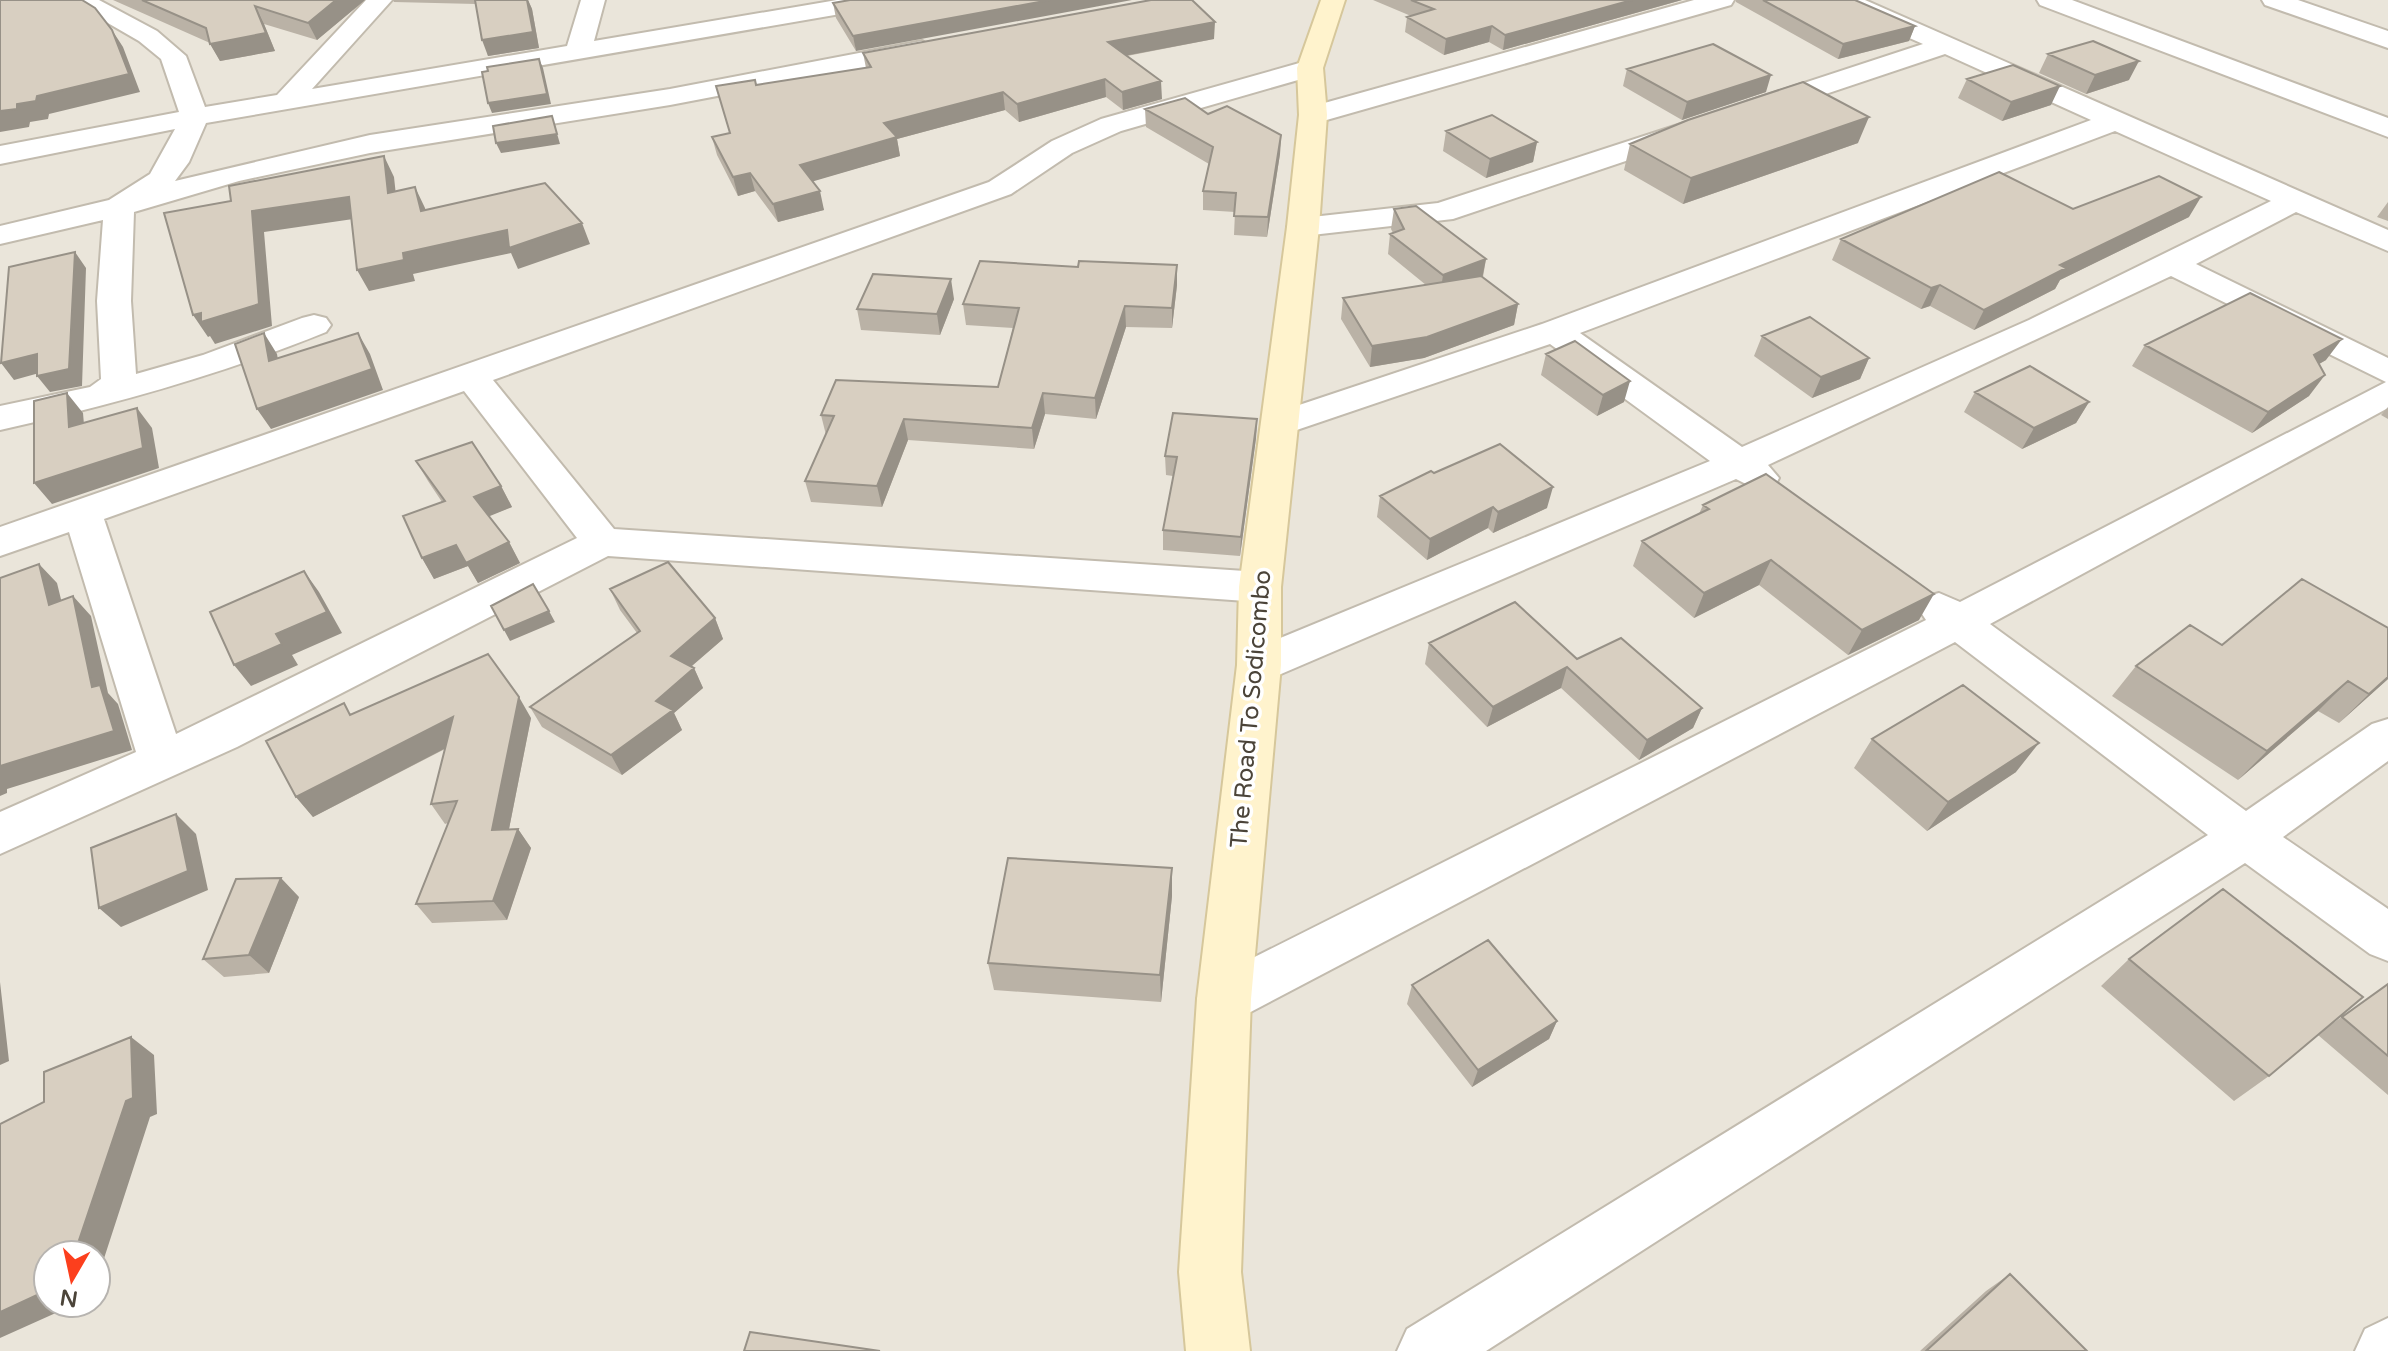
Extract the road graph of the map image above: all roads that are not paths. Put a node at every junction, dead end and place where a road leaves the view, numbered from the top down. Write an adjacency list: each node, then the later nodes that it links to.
1 (80, 0): 17 (street)
2 (380, 0): 15 (street)
3 (593, 0): 13 (street)
4 (881, 0): 13 (street)
5 (1333, 0): 14 (main road)
6 (1722, 0): 16 (street)
7 (1844, 0): 12 (street)
8 (2049, 0): 19 (street)
9 (2274, 0): 10 (street)
10 (2388, 40)
11 (952, 44): 22 (street)
12 (1947, 45): 18 (street); 23 (street)
13 (578, 51): 15 (street)
14 (1310, 68): 16 (main road, The Road To Sodicombo); 30 (street)
15 (285, 102): 17 (street)
16 (1313, 115): 23 (main road, The Road To Sodicombo)
17 (195, 117): 20 (street); 22 (street)
18 (2115, 121): 21 (street); 28 (street)
19 (2371, 123)
20 (0, 155)
21 (2295, 201): 25 (street); 26 (street)
22 (119, 207): 24 (street); 31 (street)
23 (1303, 227): 34 (main road, The Road To Sodicombo)
24 (0, 235)
25 (2388, 242)
26 (2173, 265): 29 (street); 35 (street)
27 (314, 325): 31 (street)
28 (1554, 331): 34 (street); 35 (street)
29 (2388, 372)
30 (471, 376): 37 (street); 39 (street)
31 (113, 390): 33 (street)
32 (2388, 393): 42 (street)
33 (0, 418)
34 (1279, 424): 41 (main road, The Road To Sodicombo)
35 (1742, 464): 36 (street); 43 (street)
36 (1793, 501)
37 (82, 511): 38 (street); 45 (street)
38 (0, 542)
39 (602, 542): 41 (street); 45 (street)
40 (1907, 585): 42 (street)
41 (1260, 587): 43 (main road, The Road To Sodicombo)
42 (1958, 622): 47 (street); 49 (street)
43 (1259, 665): 49 (main road, The Road To Sodicombo)
44 (2388, 737): 47 (street)
45 (162, 761): 46 (street)
46 (0, 834)
47 (2246, 837): 48 (street); 51 (street)
48 (2388, 938)
49 (1224, 999): 50 (main road, The Road To Sodicombo)
50 (1218, 1351)
51 (1429, 1351)

